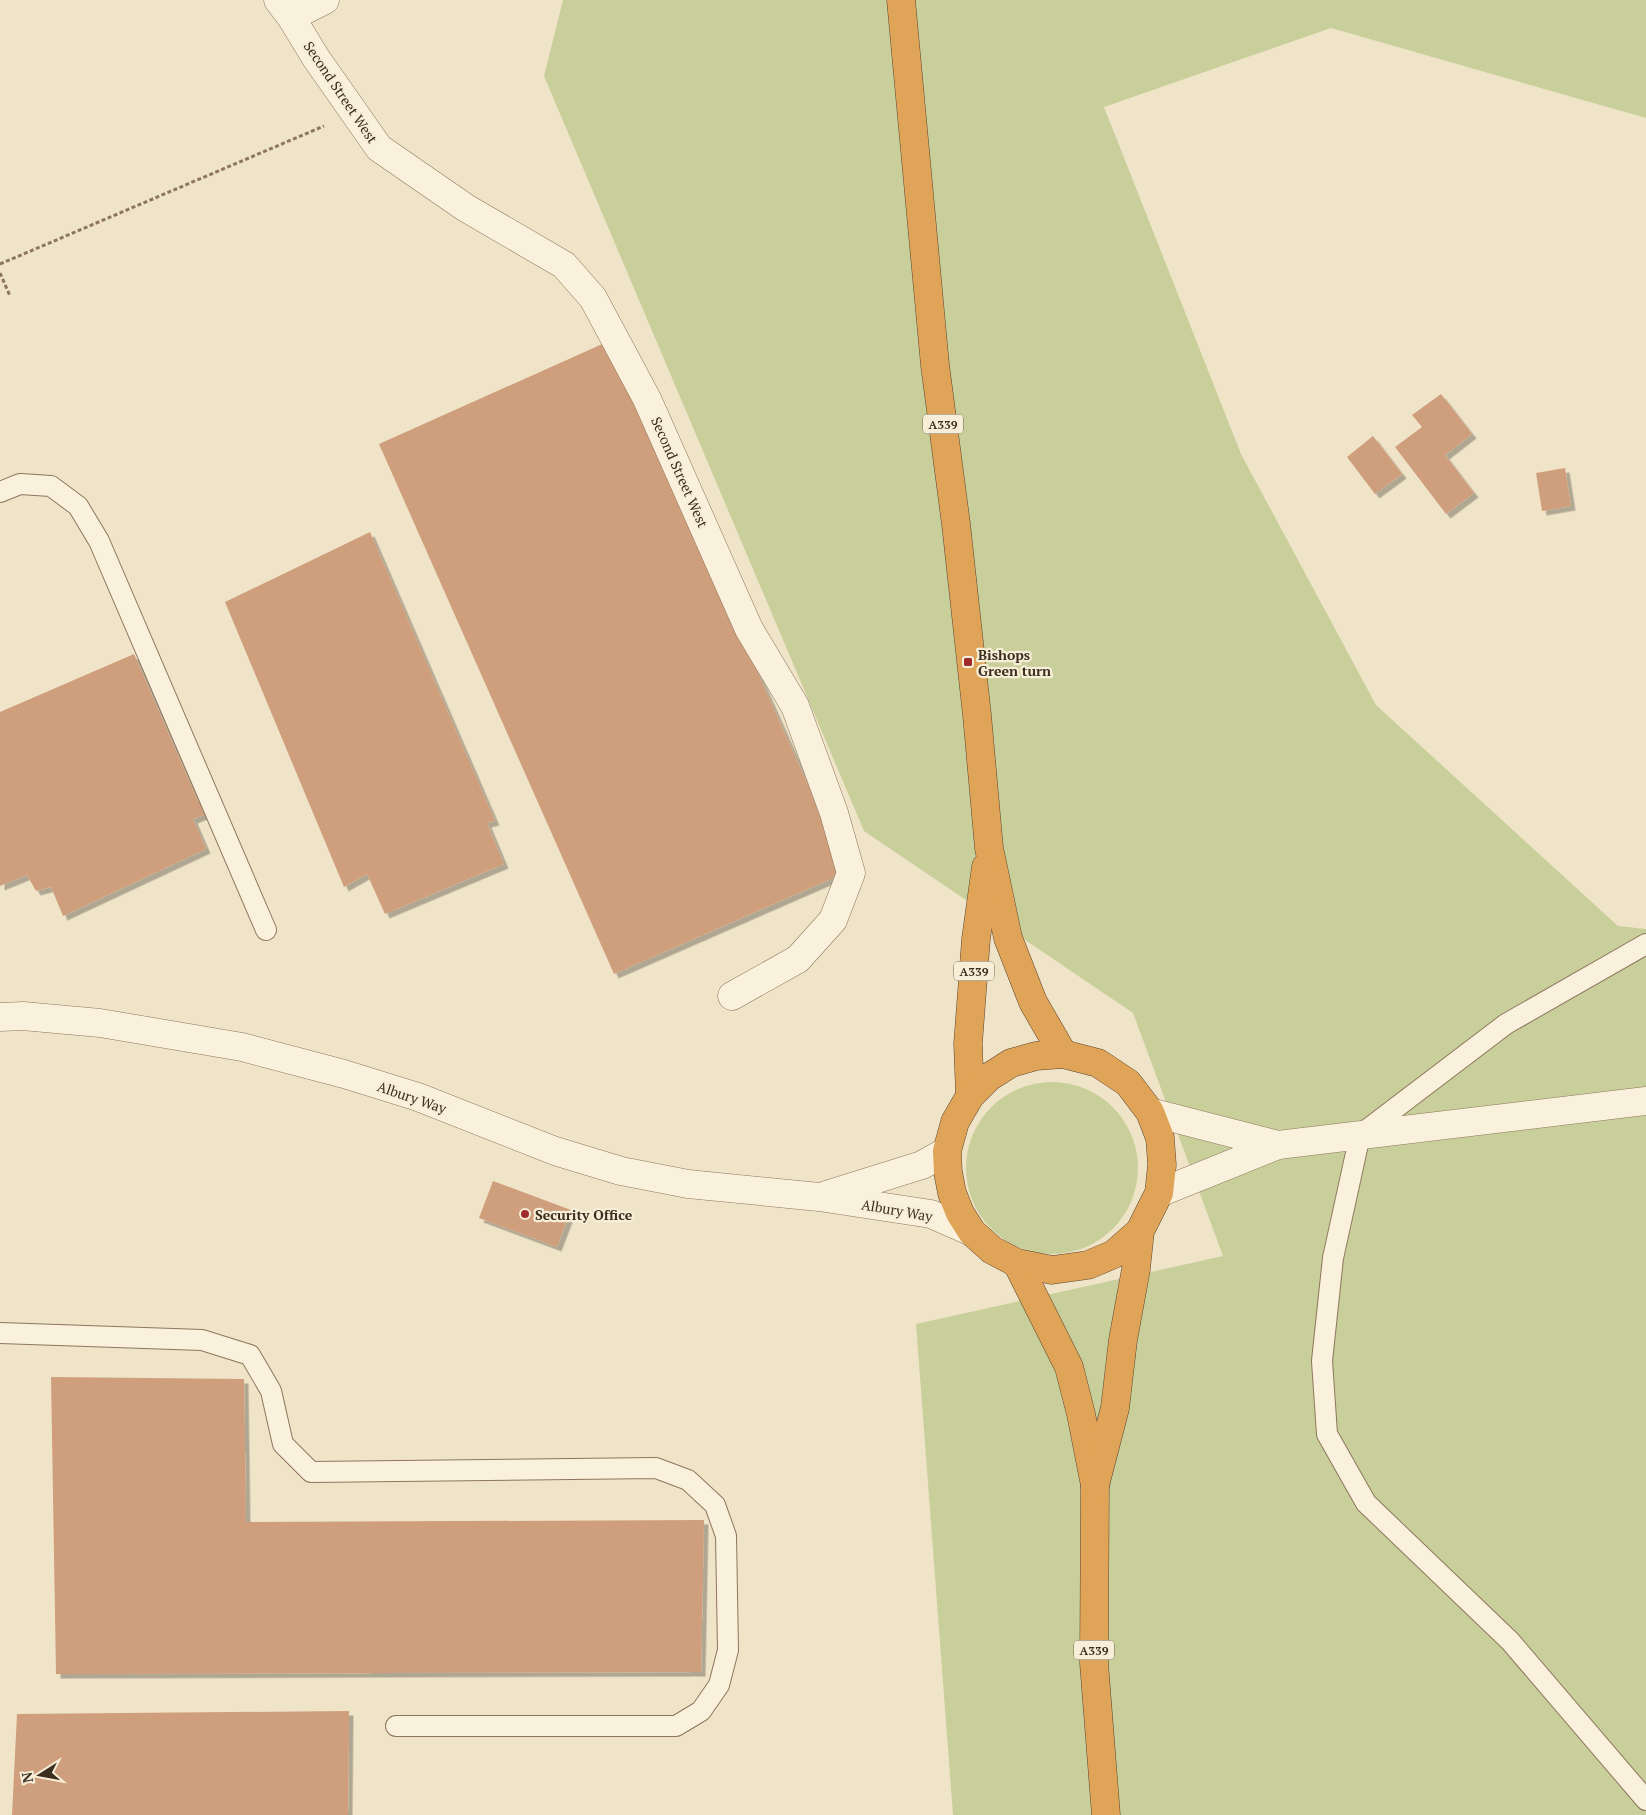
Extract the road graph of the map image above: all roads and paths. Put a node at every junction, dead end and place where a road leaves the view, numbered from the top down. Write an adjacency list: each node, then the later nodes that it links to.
1 (325, 0): 3 (street)
2 (901, 0): 9 (highway, A339)
3 (284, 8): 4 (street, Second Street West)
4 (354, 112): 5 (path); 12 (street, Second Street West)
5 (0, 264)
6 (0, 274): 7 (path)
7 (10, 296)
8 (0, 492): 10 (lane)
9 (989, 848): 14 (highway, A339); 15 (highway, A339)
10 (266, 930)
11 (1646, 944): 18 (lane)
12 (732, 996)
13 (0, 1017): 22 (street, Albury Way)
14 (1063, 1054): 15 (highway); 17 (highway)
15 (970, 1096): 20 (highway)
16 (1646, 1101): 18 (street)
17 (1150, 1112): 19 (street); 21 (highway)
18 (1360, 1135): 19 (street); 29 (lane)
19 (1278, 1145): 21 (street)
20 (947, 1151): 22 (street, Albury Way); 24 (highway)
21 (1159, 1192): 23 (highway)
22 (819, 1197): 24 (street, Albury Way)
23 (1140, 1231): 25 (highway); 27 (highway, A339)
24 (972, 1232): 25 (highway)
25 (1016, 1264): 27 (highway, A339)
26 (0, 1333): 28 (lane)
27 (1095, 1485): 30 (highway, A339)
28 (396, 1726)
29 (1646, 1800)
30 (1106, 1815)

